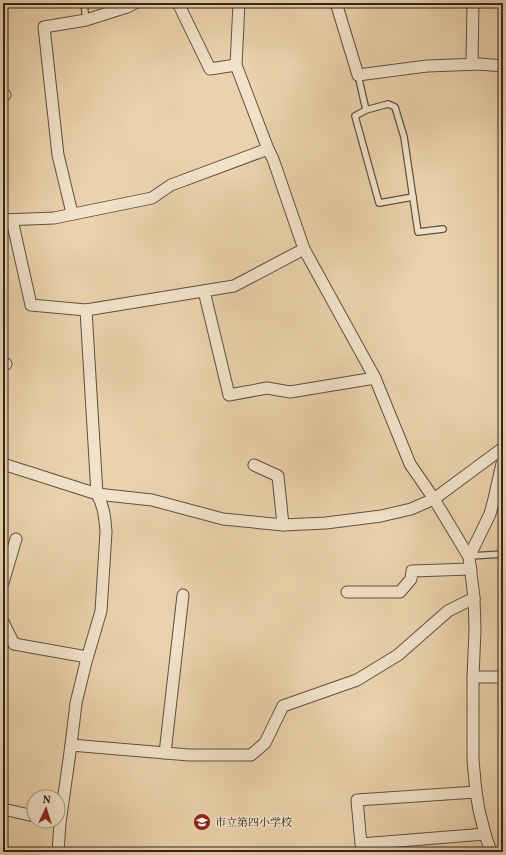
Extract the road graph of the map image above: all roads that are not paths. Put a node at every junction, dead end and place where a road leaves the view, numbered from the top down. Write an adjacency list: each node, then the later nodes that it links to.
1 (84, 3): 7 (lane)
2 (135, 3): 7 (street)
3 (178, 3): 9 (street)
4 (239, 3): 9 (street)
5 (335, 3): 11 (street)
6 (473, 3): 8 (street)
7 (86, 20): 15 (street)
8 (472, 64): 10 (street); 11 (street)
9 (236, 65): 13 (street)
10 (503, 66)
11 (358, 75): 12 (lane)
12 (366, 110): 14 (lane); 14 (lane)
13 (268, 149): 15 (street); 18 (street)
14 (413, 197): 17 (lane)
15 (72, 214): 16 (street)
16 (7, 220): 20 (street)
17 (443, 229)
18 (304, 249): 19 (street); 21 (street)
19 (204, 291): 20 (street); 21 (street)
20 (86, 310): 26 (street)
21 (375, 378): 27 (street)
22 (503, 448): 27 (street)
23 (503, 459): 31 (street)
24 (3, 464): 26 (street)
25 (254, 465): 28 (street)
26 (97, 494): 28 (street); 38 (street)
27 (434, 499): 28 (street); 31 (street)
28 (283, 525)
29 (16, 539): 33 (street)
30 (503, 554): 31 (lane)
31 (469, 556): 32 (street)
32 (471, 569): 34 (street); 36 (street)
33 (3, 583)
34 (347, 592)
35 (183, 595): 42 (street)
36 (474, 598): 39 (street); 42 (street)
37 (3, 622): 38 (street)
38 (87, 657): 41 (street)
39 (473, 677): 40 (street); 44 (street)
40 (503, 677)
41 (71, 745): 42 (street); 43 (street)
42 (165, 753)
43 (62, 789)
44 (476, 792): 48 (street); 48 (street)
45 (3, 809): 46 (street)
46 (26, 814)
47 (56, 829): 49 (street)
48 (485, 834): 50 (street)
49 (58, 852)
50 (491, 852)

